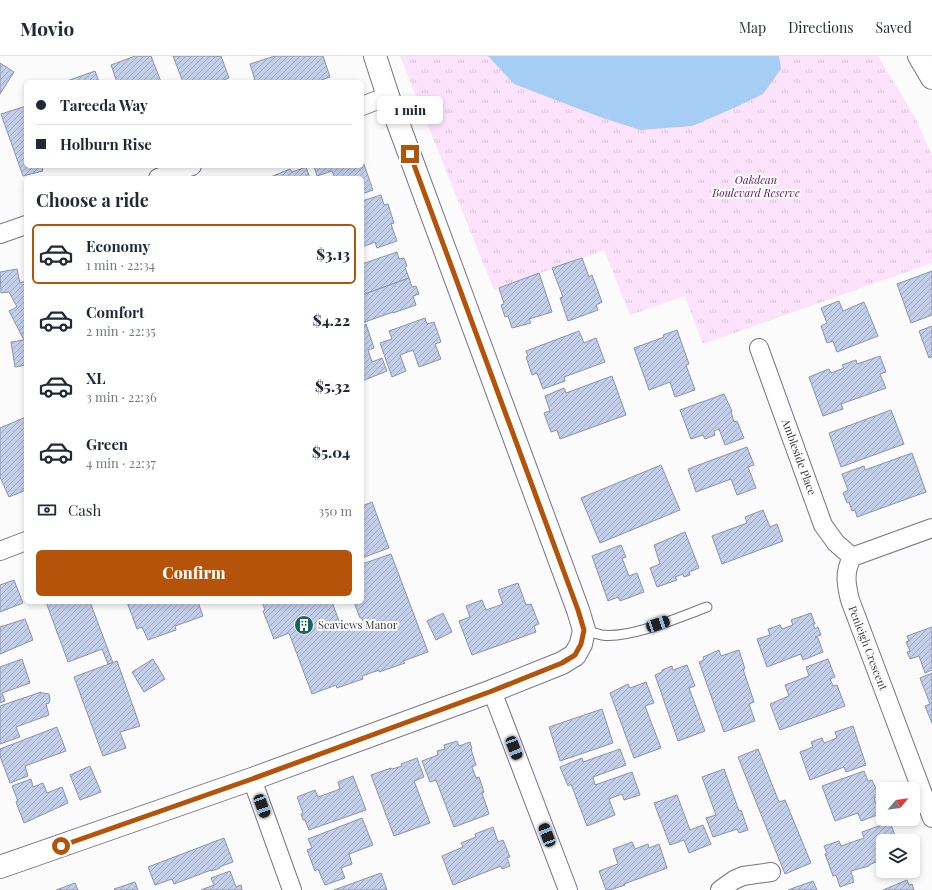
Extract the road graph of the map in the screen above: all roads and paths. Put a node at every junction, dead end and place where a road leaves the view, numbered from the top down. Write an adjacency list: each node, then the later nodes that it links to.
1 (375, 56): 4 (street)
2 (919, 56): 3 (street)
3 (932, 78)
4 (388, 96): 5 (street); 16 (street)
5 (364, 105)
6 (186, 168): 7 (street)
7 (164, 176)
8 (24, 226): 9 (street)
9 (0, 234)
10 (759, 348): 14 (street, Ambleside Place)
11 (932, 528): 14 (street)
12 (24, 542): 13 (street)
13 (0, 551)
14 (852, 557): 19 (street, Penleigh Crescent)
15 (707, 607): 16 (lane)
16 (583, 637): 17 (street)
17 (492, 691): 18 (street); 23 (street)
18 (252, 779): 20 (street); 22 (street)
19 (932, 818)
20 (1, 865)
21 (771, 872): 24 (street)
22 (292, 890)
23 (568, 890)
24 (720, 890)

